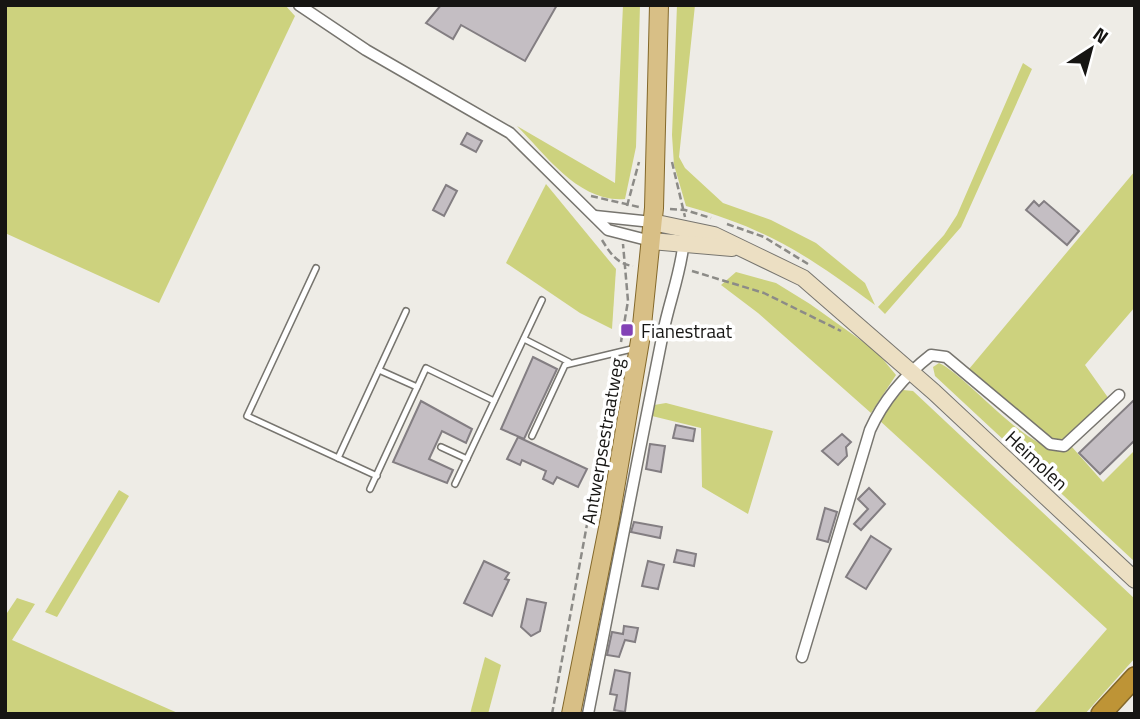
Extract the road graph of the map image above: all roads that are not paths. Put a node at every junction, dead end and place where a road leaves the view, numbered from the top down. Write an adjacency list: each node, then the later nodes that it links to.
1 (299, 5): 3 (street)
2 (659, 5): 4 (main road, Antwerpsestraatweg)
3 (595, 216): 4 (street); 6 (street)
4 (652, 222): 5 (street, Heimolen); 6 (main road, Antwerpsestraatweg)
5 (685, 227): 7 (street, Antwerpsestraatweg); 8 (street, Heimolen)
6 (651, 241): 7 (street, Heimolen); 13 (main road, Antwerpsestraatweg)
7 (684, 244): 8 (street, Heimolen); 31 (street, Antwerpsestraatweg)
8 (738, 249): 16 (street, Heimolen)
9 (316, 268): 22 (lane)
10 (542, 300): 12 (lane)
11 (406, 310): 15 (lane)
12 (524, 339): 14 (lane); 19 (lane)
13 (639, 348): 14 (lane); 30 (main road, Antwerpsestraatweg)
14 (569, 362): 20 (lane)
15 (379, 370): 17 (lane); 22 (lane)
16 (911, 370): 18 (street); 27 (street, Heimolen); 28 (street)
17 (417, 387): 19 (lane); 24 (lane)
18 (1119, 396)
19 (494, 401): 23 (lane)
20 (532, 436)
21 (441, 447): 23 (lane)
22 (338, 458): 24 (lane)
23 (467, 459): 25 (lane)
24 (376, 476): 26 (lane)
25 (455, 484)
26 (370, 489)
27 (1135, 580)
28 (802, 657)
29 (1135, 677): 32 (highway)
30 (571, 714)
31 (588, 714)
32 (1101, 714)

